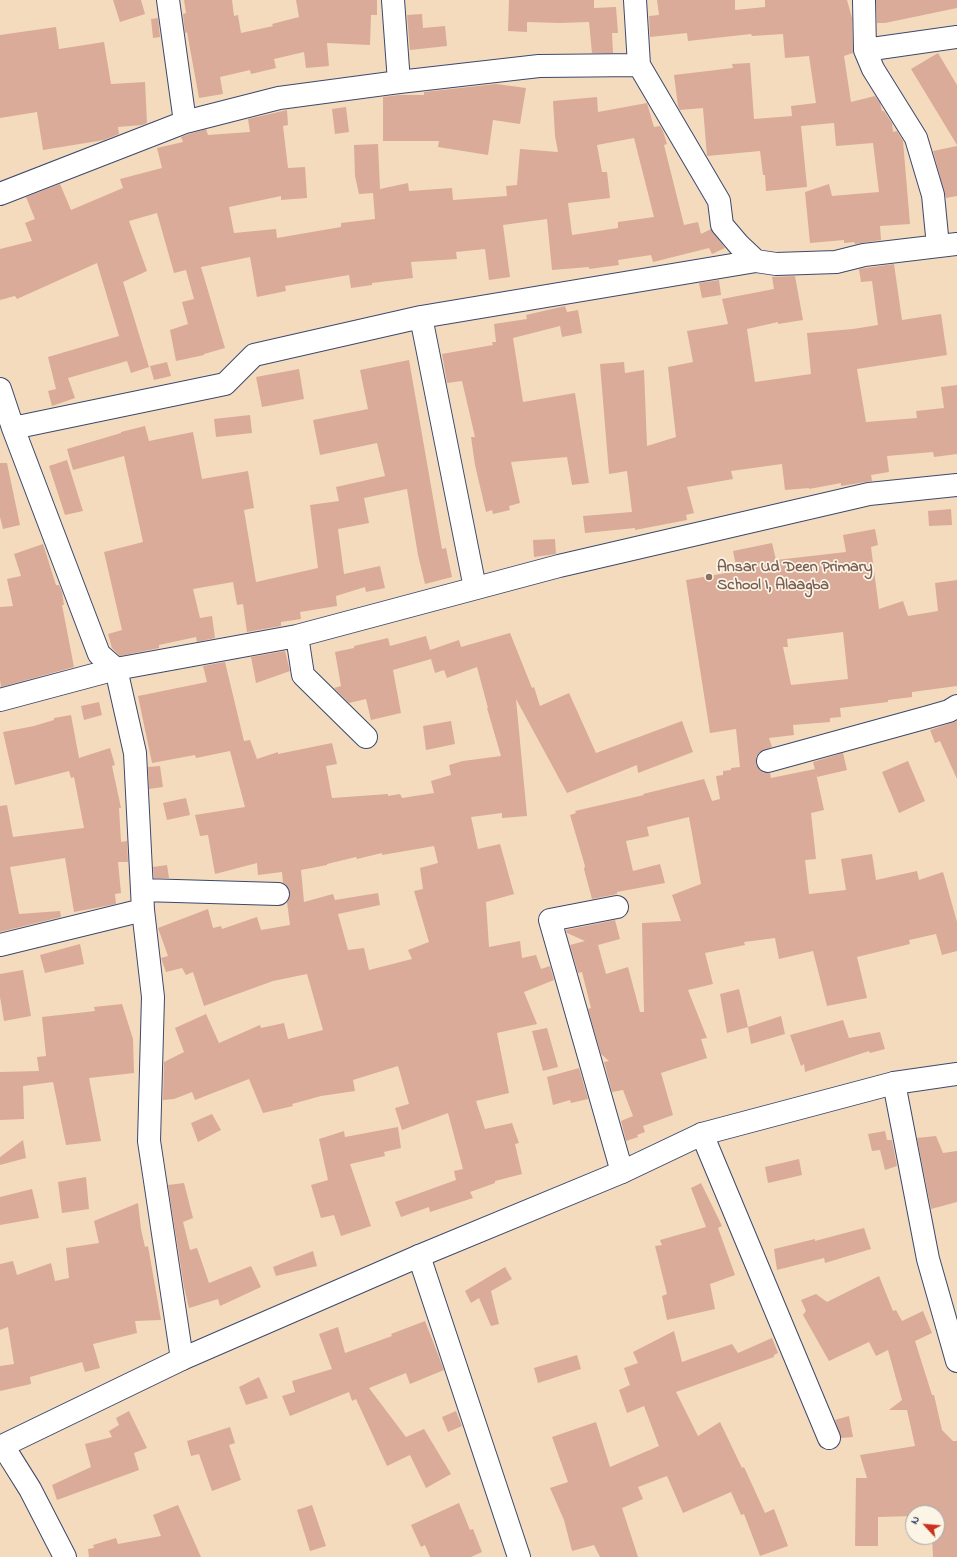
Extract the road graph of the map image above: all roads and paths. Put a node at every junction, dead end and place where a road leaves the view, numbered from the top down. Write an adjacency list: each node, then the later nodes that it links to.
1 (168, 0): 9 (street)
2 (393, 0): 8 (street)
3 (635, 0): 7 (street)
4 (864, 0): 6 (street)
5 (957, 37): 6 (street)
6 (865, 50): 11 (street)
7 (638, 65): 8 (street); 12 (street)
8 (399, 82): 9 (street)
9 (185, 122): 10 (street)
10 (0, 194)
11 (947, 245): 12 (street)
12 (756, 261): 13 (street)
13 (421, 317): 15 (street); 17 (street)
14 (0, 389): 15 (street)
15 (13, 428): 19 (street)
16 (957, 485): 17 (street)
17 (475, 588): 18 (street)
18 (296, 636): 19 (street); 22 (street)
19 (116, 669): 20 (street); 25 (street)
20 (0, 700)
21 (957, 706): 23 (street)
22 (366, 738)
23 (768, 761)
24 (278, 894): 25 (street)
25 (143, 900): 27 (street); 33 (street)
26 (617, 907): 31 (street)
27 (0, 945)
28 (957, 1074): 29 (street)
29 (894, 1083): 30 (street); 34 (street)
30 (702, 1134): 31 (street); 35 (street)
31 (622, 1172): 32 (street)
32 (419, 1256): 33 (street); 38 (street)
33 (182, 1359): 36 (street)
34 (957, 1361)
35 (829, 1438)
36 (1, 1447): 37 (street)
37 (65, 1557)
38 (519, 1557)

